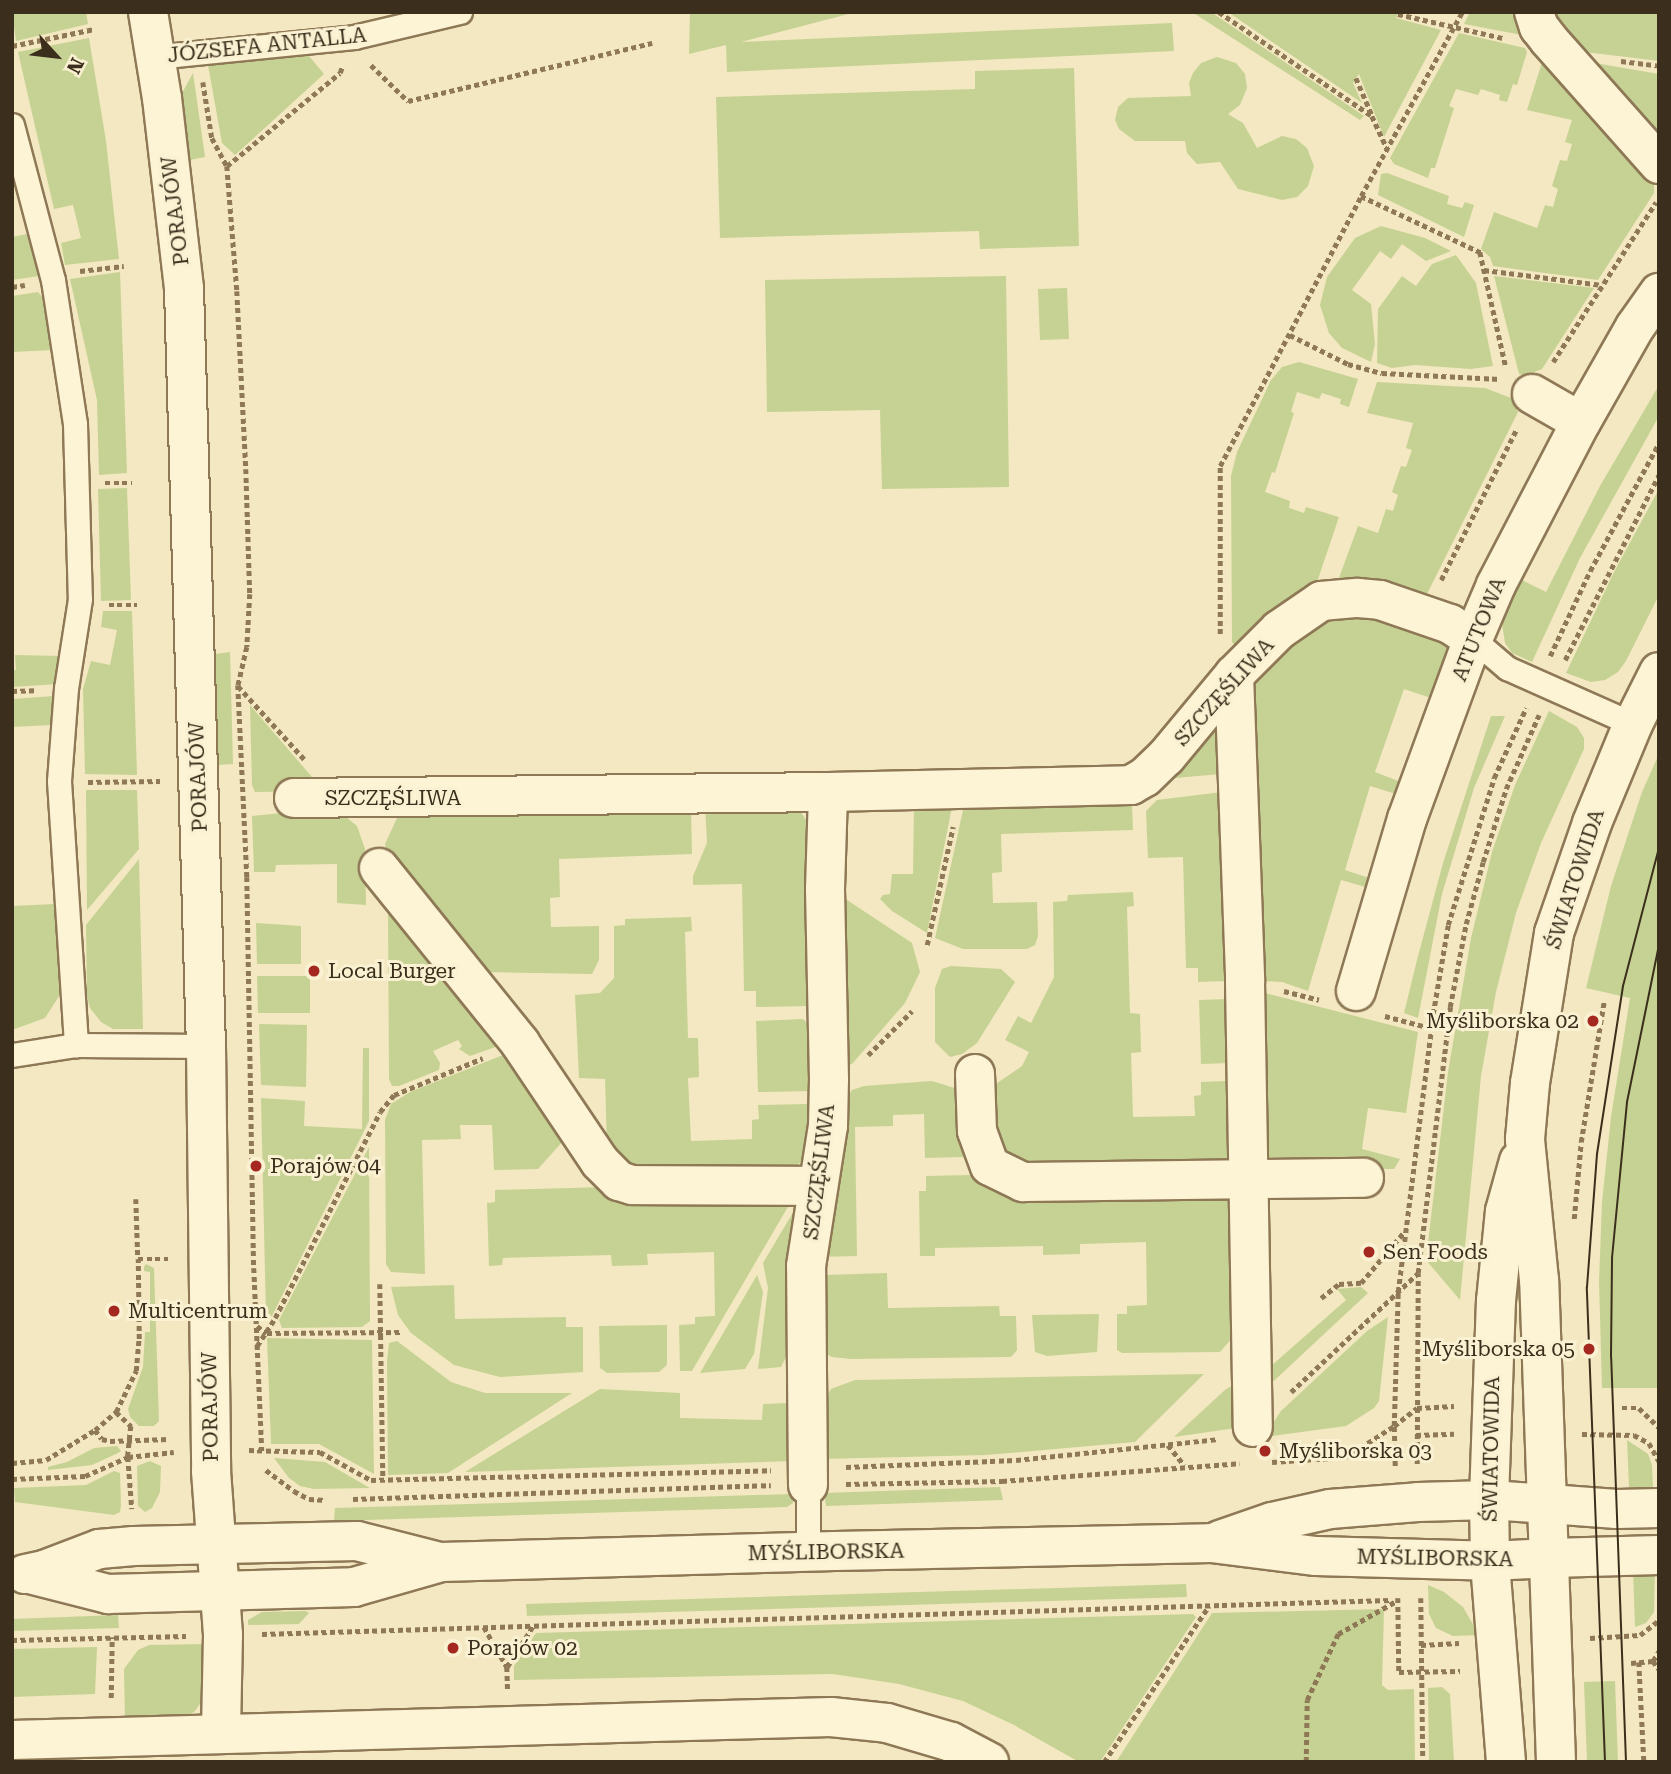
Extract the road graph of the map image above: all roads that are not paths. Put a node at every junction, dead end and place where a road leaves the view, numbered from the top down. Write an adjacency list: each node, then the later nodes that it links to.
1 (148, 12): 4 (street, PORAJÓW)
2 (460, 12): 4 (lane, JÓZSEFA ANTALLA)
3 (1534, 12): 6 (street)
4 (155, 57): 19 (street, PORAJÓW)
5 (12, 125): 18 (lane)
6 (1659, 164)
7 (1659, 293): 9 (street, ATUTOWA)
8 (1520, 388): 9 (street)
9 (1581, 422): 10 (street, ATUTOWA)
10 (1473, 639): 12 (street, SZCZĘŚLIWA); 13 (lane, SZCZĘŚLIWA); 17 (street, ATUTOWA)
11 (1659, 672): 13 (street, ŚWIATOWIDA)
12 (1227, 684): 14 (street, SZCZĘŚLIWA); 24 (street)
13 (1633, 724): 22 (street, ŚWIATOWIDA)
14 (828, 792): 15 (street, SZCZĘŚLIWA); 25 (street, SZCZĘŚLIWA)
15 (294, 798)
16 (380, 868): 25 (street)
17 (1356, 990)
18 (76, 1045): 19 (lane); 20 (lane)
19 (206, 1046): 32 (street, PORAJÓW)
20 (12, 1055)
21 (975, 1074): 24 (street)
22 (1525, 1139): 28 (street, ŚWIATOWIDA); 29 (street, ŚWIATOWIDA)
23 (1363, 1178): 24 (street)
24 (1247, 1179): 26 (street)
25 (817, 1186): 27 (street, SZCZĘŚLIWA)
26 (1256, 1451)
27 (808, 1477): 33 (lane, SZCZĘŚLIWA)
28 (1489, 1500): 29 (street, MYŚLIBORSKA); 31 (street, MYŚLIBORSKA); 36 (street, ŚWIATOWIDA)
29 (1549, 1504): 30 (street, MYŚLIBORSKA); 35 (street, ŚWIATOWIDA)
30 (1659, 1508)
31 (1211, 1543): 33 (street, MYŚLIBORSKA); 36 (street, MYŚLIBORSKA)
32 (217, 1544): 37 (street, MYŚLIBORSKA); 38 (street, MYŚLIBORSKA); 39 (street)
33 (808, 1552): 37 (street, MYŚLIBORSKA)
34 (1659, 1555): 35 (street, MYŚLIBORSKA)
35 (1551, 1558): 36 (street, MYŚLIBORSKA); 45 (street, ŚWIATOWIDA)
36 (1490, 1561): 44 (street, ŚWIATOWIDA)
37 (441, 1562): 39 (street, MYŚLIBORSKA)
38 (21, 1574): 39 (street, MYŚLIBORSKA)
39 (220, 1591): 40 (street)
40 (221, 1734): 42 (street); 43 (street)
41 (12, 1740): 42 (street)
42 (111, 1750)
43 (989, 1762)
44 (1506, 1762)
45 (1556, 1762)

